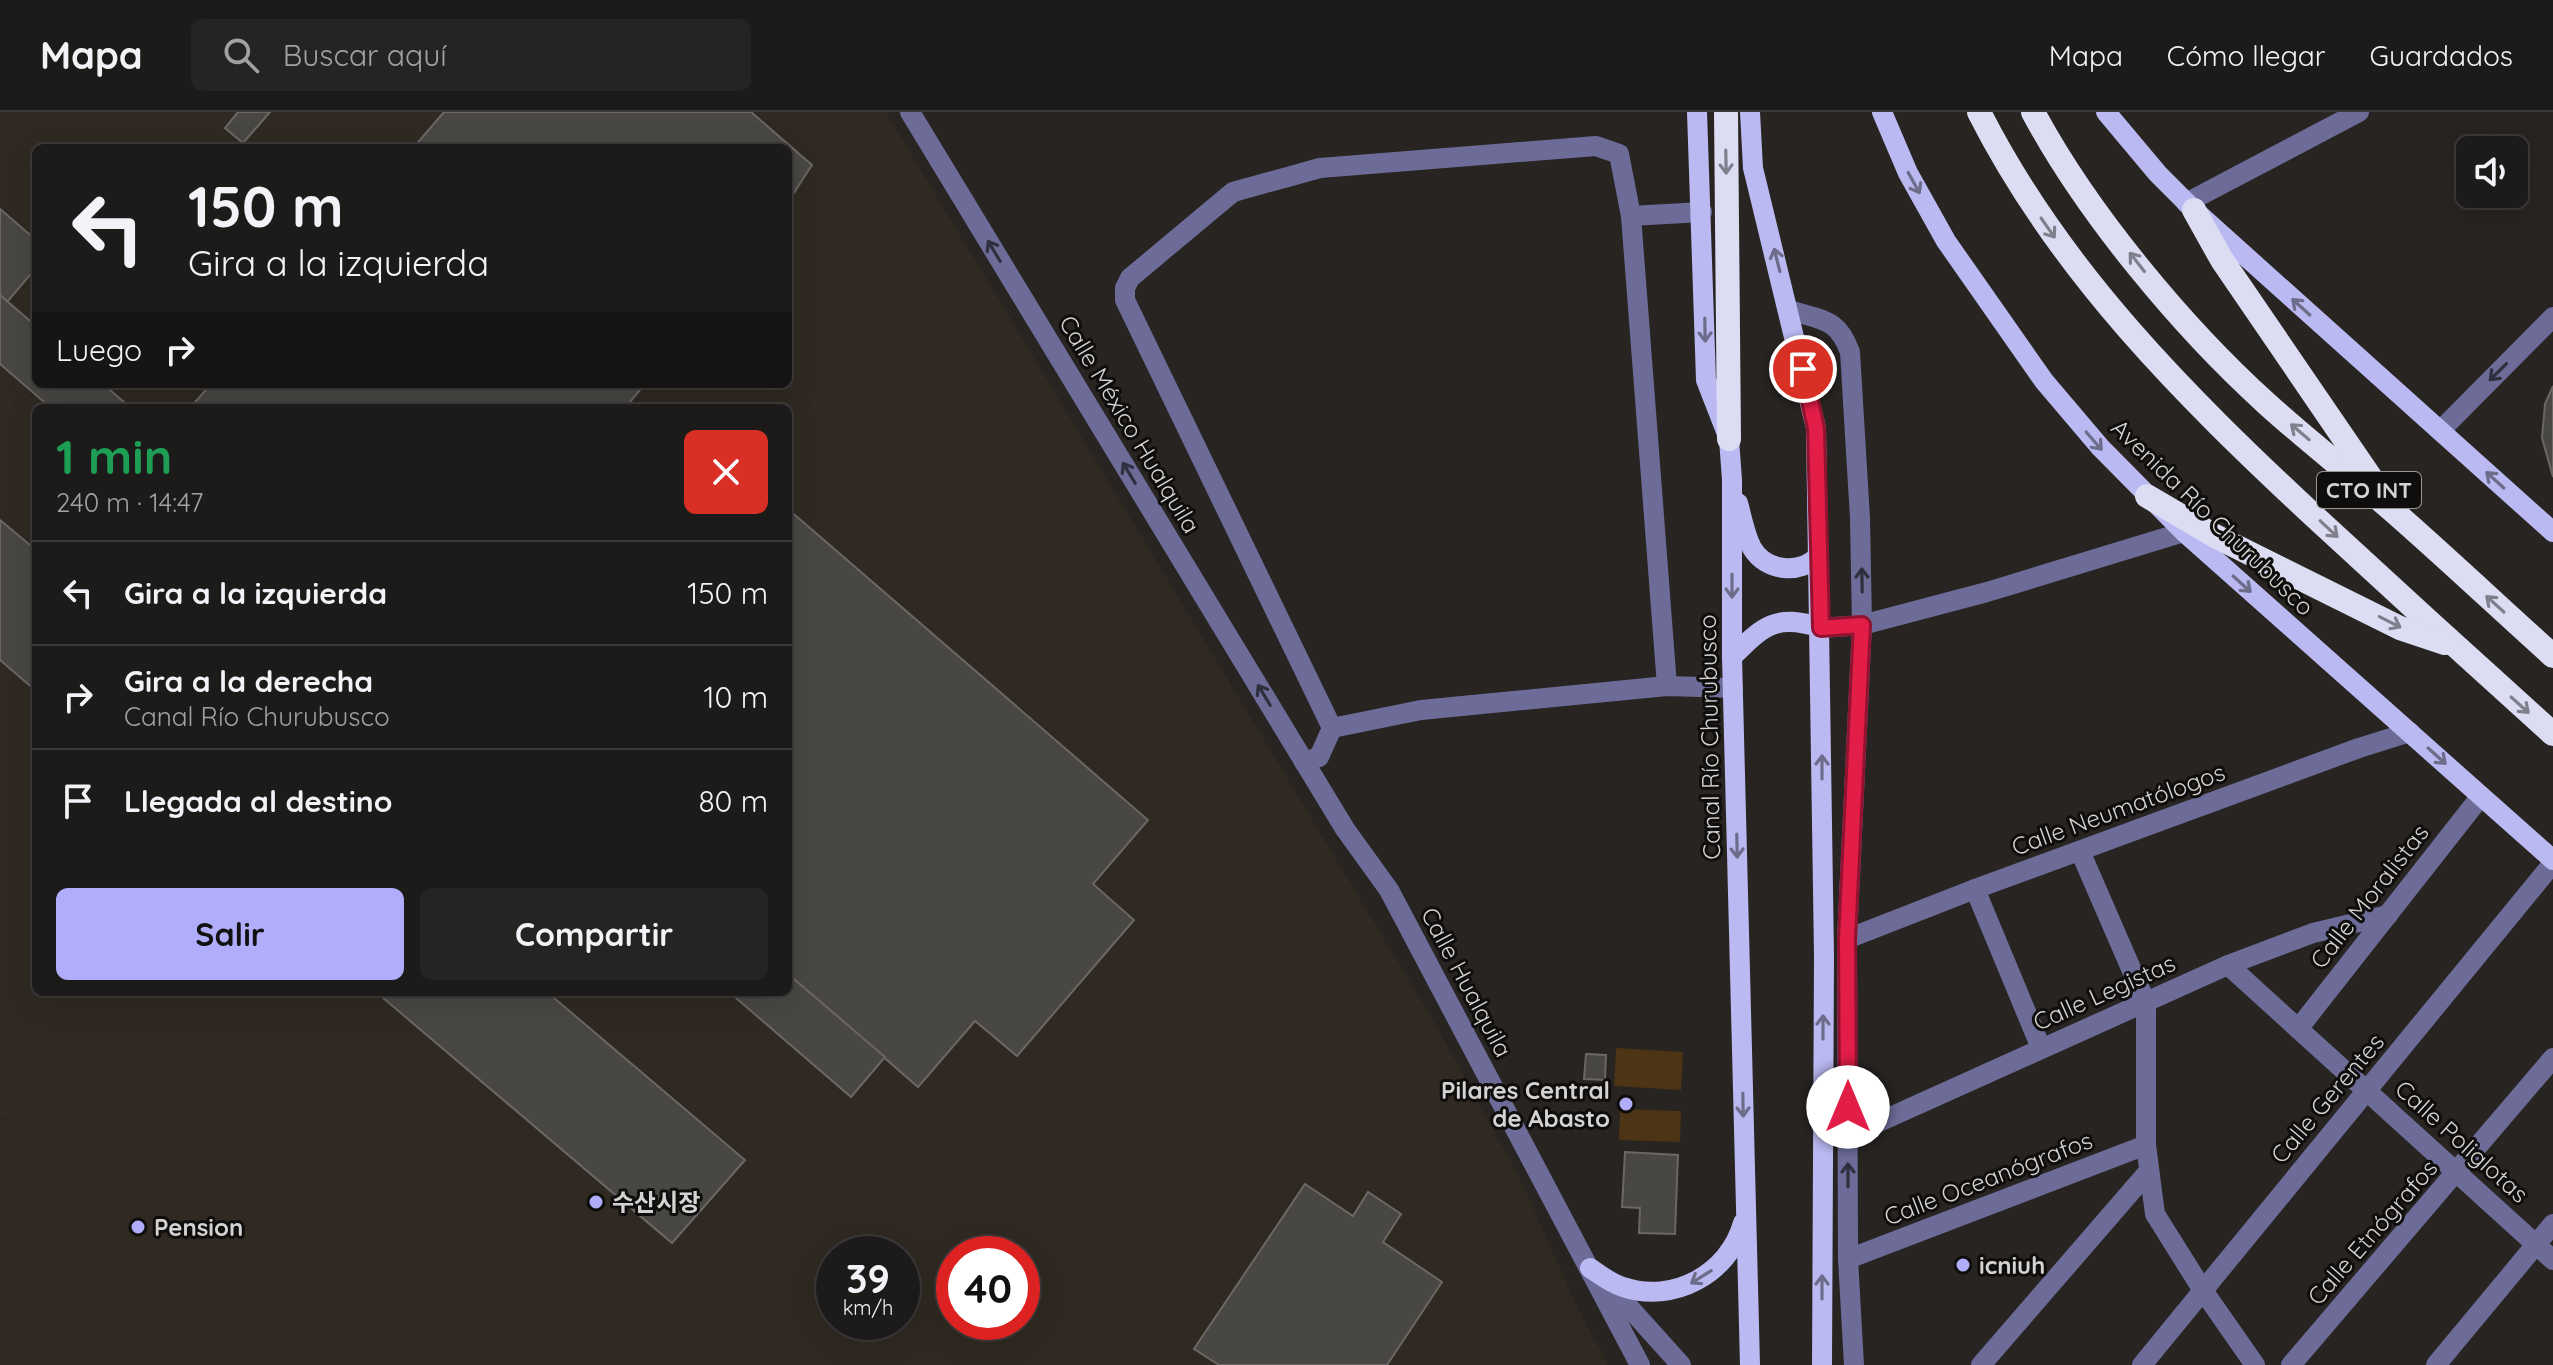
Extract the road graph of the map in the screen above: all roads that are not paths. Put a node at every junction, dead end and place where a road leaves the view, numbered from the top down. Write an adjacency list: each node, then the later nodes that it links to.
1 (910, 112): 33 (street, Calle México Hualquila, one-way to 1)
2 (1697, 112): 11 (main road)
3 (1726, 112): 11 (highway, one-way to 11)
4 (1750, 112): 13 (main road, one-way to 4)
5 (1882, 112): 18 (main road, Avenida Río Churubusco, one-way to 18)
6 (1979, 112): 25 (highway, CTO INT, one-way to 25)
7 (2033, 112): 19 (highway, CTO INT, one-way to 7)
8 (2106, 112): 10 (main road)
9 (2359, 112): 10 (street)
10 (2190, 206): 15 (main road, one-way to 10); 19 (highway)
11 (1715, 212): 12 (street); 16 (highway, one-way to 16)
12 (1631, 216): 28 (street); 30 (street)
13 (1790, 310): 22 (main road); 23 (street, one-way to 13)
14 (2553, 317): 15 (street, one-way to 15)
15 (2440, 431): 21 (main road, one-way to 15)
16 (1729, 439): 17 (main road, Canal Río Churubusco)
17 (1732, 480): 22 (main road); 27 (main road, Canal Río Churubusco, one-way to 27)
18 (2147, 496): 20 (main road, Avenida Río Churubusco); 25 (highway, one-way to 25)
19 (2402, 518): 26 (highway, CTO INT, one-way to 19)
20 (2184, 532): 23 (street); 31 (main road, Avenida Río Churubusco, one-way to 31)
21 (2553, 532)
22 (1819, 555): 24 (main road)
23 (1862, 625): 24 (street); 39 (street)
24 (1821, 628): 27 (main road); 60 (main road, one-way to 24)
25 (2455, 646): 32 (highway, CTO INT, one-way to 32)
26 (2553, 656)
27 (1732, 657): 29 (main road, Canal Río Churubusco)
28 (1667, 686): 29 (street); 30 (street)
29 (1733, 688): 50 (main road, Canal Río Churubusco, one-way to 50)
30 (1332, 728): 33 (street)
31 (2410, 732): 34 (main road, Avenida Río Churubusco, one-way to 34); 35 (street, Calle Neumatólogos)
32 (2553, 734)
33 (1304, 762): 55 (street, Calle Hualquila)
34 (2481, 796): 36 (main road, Avenida Río Churubusco); 38 (street, Calle Moralistas)
35 (2080, 851): 37 (street, Calle Neumatólogos); 41 (street)
36 (2553, 862): 45 (street, Calle Gerentes)
37 (1975, 889): 39 (street, Calle Neumatólogos); 43 (street)
38 (2388, 915): 40 (street, Calle Legistas); 42 (street, Calle Moralistas)
39 (1847, 939): 46 (street)
40 (2228, 965): 41 (street, Calle Legistas); 42 (street, Calle Poliglotas)
41 (2146, 1003): 43 (street, Calle Legistas); 47 (street)
42 (2298, 1029): 45 (street, Calle Poliglotas)
43 (2041, 1048): 46 (street, Calle Legistas)
44 (2553, 1058): 49 (street, Calle Etnógrafos)
45 (2368, 1090): 49 (street, Calle Poliglotas); 56 (street, Calle Gerentes)
46 (1848, 1136): 53 (street, one-way to 46)
47 (2146, 1145): 48 (street); 53 (street, Calle Oceanógrafos)
48 (2148, 1172): 56 (street); 62 (street)
49 (2457, 1173): 52 (street, Calle Poliglotas); 65 (street, Calle Etnógrafos)
50 (1745, 1215): 55 (main road, one-way to 55); 59 (main road, Canal Río Churubusco)
51 (2553, 1224): 52 (street)
52 (2536, 1244): 54 (street, Calle Poliglotas); 66 (street)
53 (1848, 1259): 61 (street)
54 (2553, 1260)
55 (1592, 1272): 57 (street, Calle Hualquila); 58 (street, Calle Hualquila)
56 (2202, 1289): 63 (street, Calle Gerentes); 64 (street)
57 (1640, 1365)
58 (1681, 1365)
59 (1750, 1365)
60 (1822, 1365)
61 (1854, 1365)
62 (1981, 1365)
63 (2142, 1365)
64 (2255, 1365)
65 (2291, 1365)
66 (2436, 1365)

